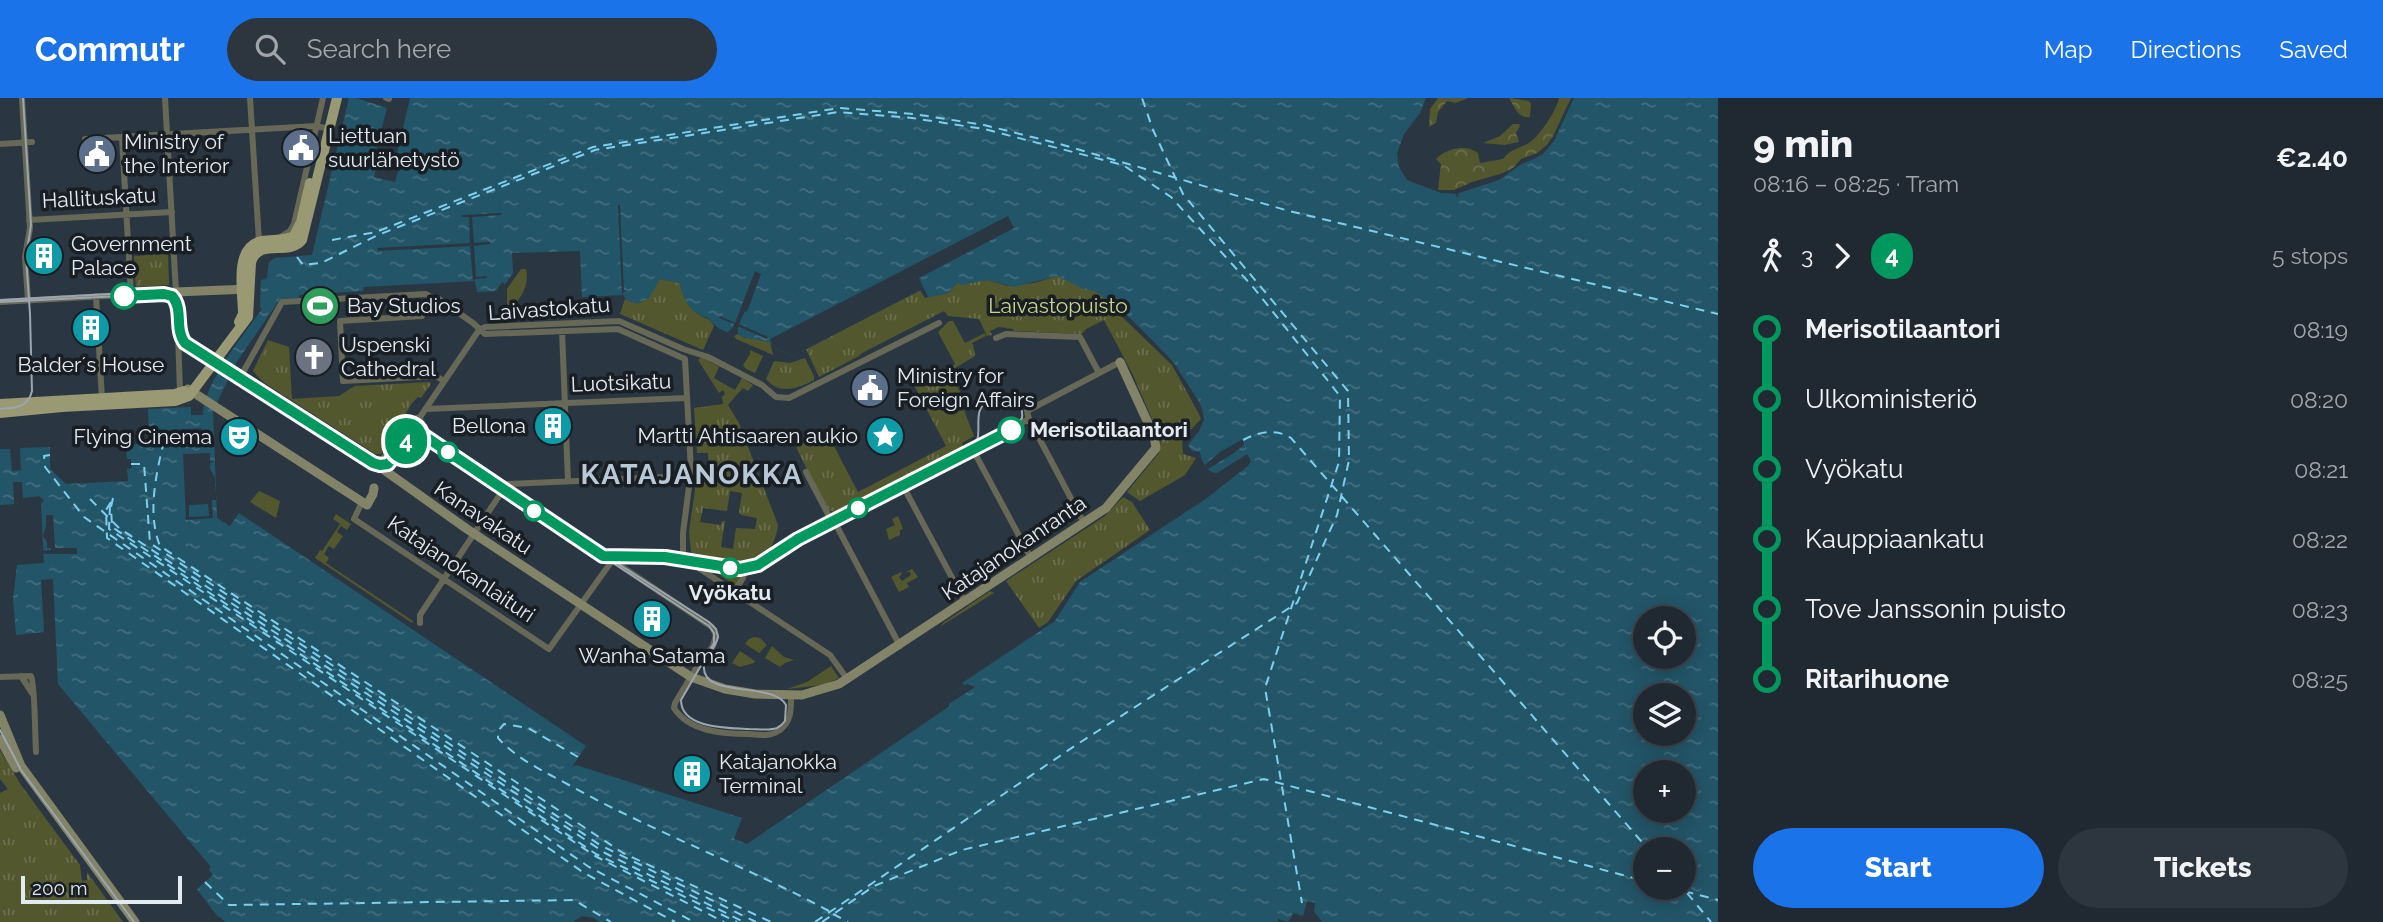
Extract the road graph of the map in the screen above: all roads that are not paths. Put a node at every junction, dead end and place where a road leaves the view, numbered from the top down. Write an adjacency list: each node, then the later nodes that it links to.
1 (22, 98): 12 (street)
2 (165, 98): 9 (street)
3 (250, 98): 8 (street)
4 (323, 98): 7 (street)
5 (331, 98): 7 (main road)
6 (337, 98): 7 (main road)
7 (323, 128): 8 (street); 17 (main road); 18 (street)
8 (252, 129): 9 (street); 19 (street)
9 (168, 134): 10 (street); 14 (street)
10 (122, 137): 11 (street); 15 (street)
11 (85, 139)
12 (28, 142): 13 (street); 16 (street)
13 (0, 144)
14 (172, 212): 15 (street, Hallituskatu); 21 (street)
15 (127, 214): 16 (street, Hallituskatu); 22 (street)
16 (29, 220): 25 (street)
17 (302, 230): 18 (main road); 20 (main road)
18 (275, 240): 19 (main road)
19 (259, 241): 20 (main road)
20 (247, 289): 21 (main road); 33 (main road)
21 (176, 292): 22 (street); 28 (main road)
22 (131, 294): 23 (street)
23 (96, 296): 25 (street); 38 (street)
24 (434, 299): 29 (street); 33 (street); 35 (street)
25 (27, 300): 26 (street)
26 (0, 302)
27 (939, 323): 29 (street, Laivastokatu)
28 (178, 327): 33 (main road, Kanavakatu); 36 (street)
29 (479, 330): 30 (street, Laivastokatu); 35 (street)
30 (562, 331): 37 (street, Laivastokatu); 39 (street)
31 (996, 338): 34 (street)
32 (1120, 362): 34 (street); 56 (main road, Katajanokanranta)
33 (224, 366): 36 (main road); 48 (main road, Kanavakatu)
34 (1099, 373): 44 (street)
35 (444, 382): 41 (street)
36 (187, 391): 38 (main road); 54 (main road)
37 (687, 398): 39 (street, Luotsikatu); 50 (street)
38 (102, 401): 40 (main road); 42 (main road)
39 (565, 403): 41 (street, Luotsikatu); 51 (street)
40 (0, 404)
41 (426, 409): 43 (street)
42 (0, 413)
43 (420, 417): 45 (street); 46 (street)
44 (1029, 419): 47 (street); 56 (street)
45 (410, 424): 46 (street); 48 (street)
46 (417, 429): 48 (street); 53 (street)
47 (972, 448): 52 (street); 59 (street)
48 (381, 468): 54 (main road); 57 (main road, Kanavakatu)
49 (806, 472): 55 (street)
50 (691, 476): 51 (street); 58 (street)
51 (564, 482): 53 (street)
52 (902, 484): 55 (street); 64 (street)
53 (504, 488): 57 (street); 60 (street)
54 (363, 505): 62 (street, Katajanokanlaituri)
55 (832, 520): 58 (street); 67 (street)
56 (1084, 523): 59 (main road, Katajanokanranta)
57 (474, 534): 62 (street); 65 (main road, Kanavakatu)
58 (683, 558): 60 (street); 63 (street)
59 (1031, 558): 64 (main road, Katajanokanranta)
60 (613, 559): 65 (street); 70 (street)
61 (744, 571): 63 (street)
62 (444, 579): 65 (street, Katajanokanlaituri); 66 (street)
63 (734, 592): 71 (street)
64 (965, 602): 67 (main road, Katajanokanranta)
65 (581, 606): 70 (main road, Kanavakatu)
66 (420, 623)
67 (900, 646): 71 (main road, Katajanokanranta)
68 (21, 676): 69 (street); 72 (street); 72 (street)
69 (0, 677)
70 (691, 677): 73 (main road, Kanavakatu); 73 (street)
71 (848, 680): 73 (main road, Katajanokanranta)
72 (32, 693): 76 (street)
73 (791, 695)
74 (0, 716): 78 (main road)
75 (0, 739): 77 (main road)
76 (36, 751)
77 (130, 922)
78 (135, 922)

